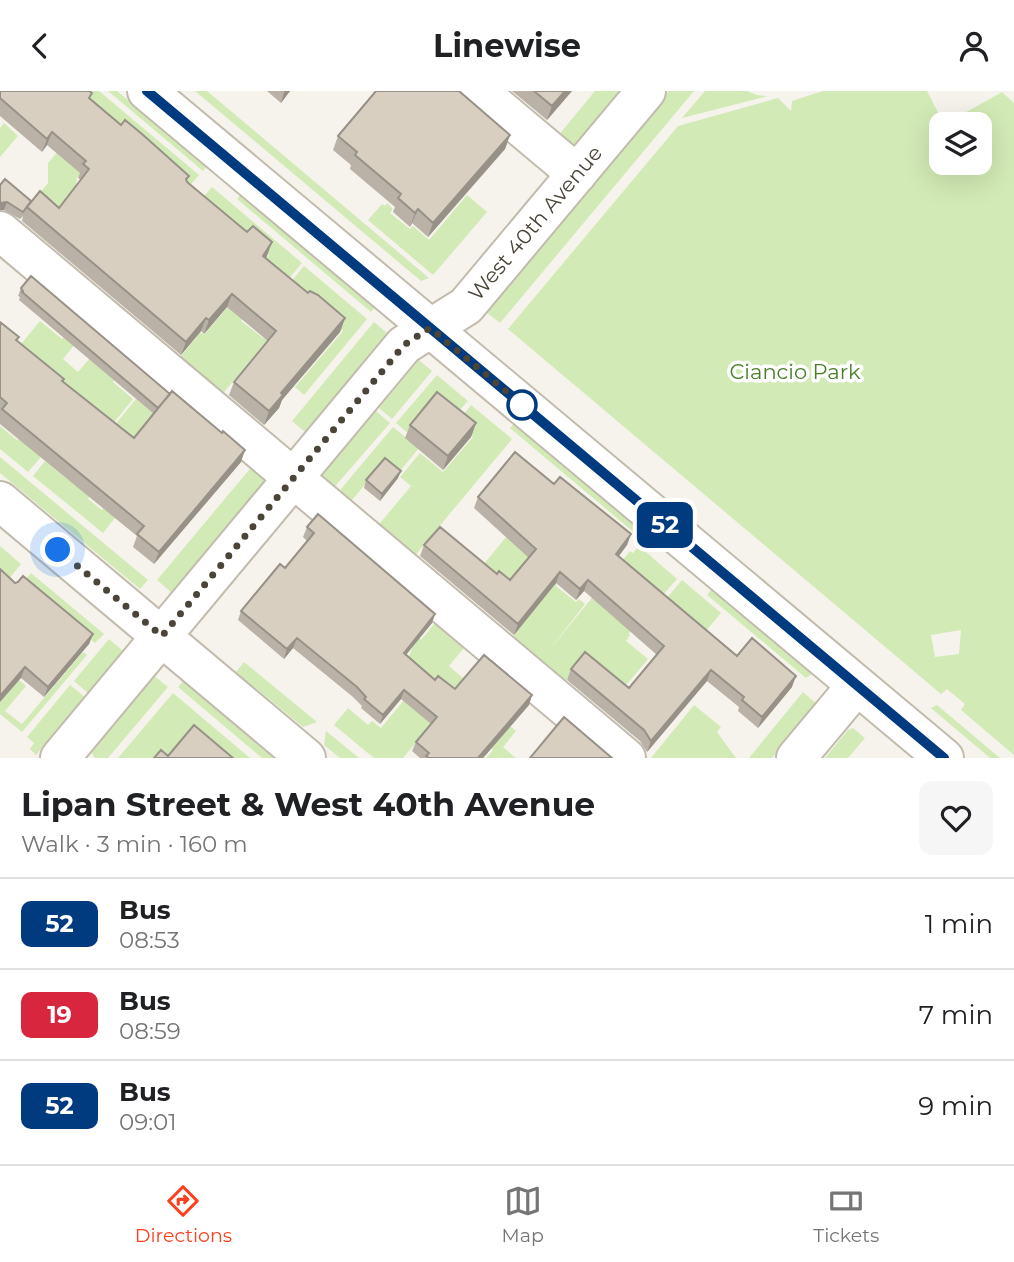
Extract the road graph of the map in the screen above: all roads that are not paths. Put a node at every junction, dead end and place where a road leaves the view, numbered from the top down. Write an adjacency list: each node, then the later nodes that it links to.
1 (147, 91): 6 (street)
2 (478, 91): 4 (street)
3 (646, 91): 4 (street, West 40th Avenue)
4 (577, 174): 6 (street, West 40th Avenue)
5 (0, 231): 7 (street)
6 (430, 328): 7 (street, West 40th Avenue); 10 (street)
7 (294, 478): 9 (street, West 40th Avenue); 13 (street)
8 (0, 501): 9 (street)
9 (162, 636): 11 (street, West 40th Avenue); 12 (street)
10 (857, 685): 14 (street); 15 (street)
11 (60, 758)
12 (306, 758)
13 (626, 758)
14 (796, 758)
15 (944, 758)

